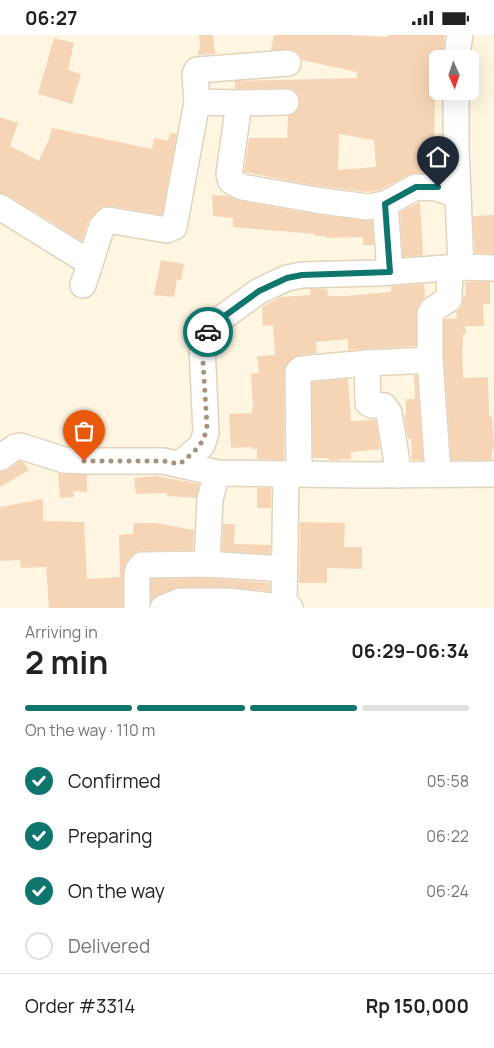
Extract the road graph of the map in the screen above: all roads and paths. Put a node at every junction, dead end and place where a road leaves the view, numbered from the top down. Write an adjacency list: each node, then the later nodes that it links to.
1 (460, 35): 2 (street)
2 (458, 50)
3 (288, 63): 6 (street)
4 (456, 100): 8 (street)
5 (286, 102): 7 (street)
6 (197, 103): 7 (street); 10 (street)
7 (239, 103): 9 (street)
8 (458, 196): 9 (street); 11 (street)
9 (385, 204): 13 (street)
10 (0, 207)
11 (456, 267): 12 (street); 13 (street); 14 (street)
12 (494, 268)
13 (390, 272): 17 (street)
14 (430, 361): 15 (street); 20 (street)
15 (367, 363): 19 (street); 22 (street)
16 (0, 458): 17 (street)
17 (180, 464): 18 (street)
18 (217, 473): 19 (street); 23 (street)
19 (292, 474): 22 (street); 24 (street)
20 (438, 474): 21 (street); 22 (street)
21 (494, 474)
22 (398, 475)
23 (207, 564): 24 (street); 27 (street)
24 (284, 569): 28 (street)
25 (251, 606): 26 (street); 28 (street)
26 (169, 607)
27 (137, 608)
28 (287, 608)

